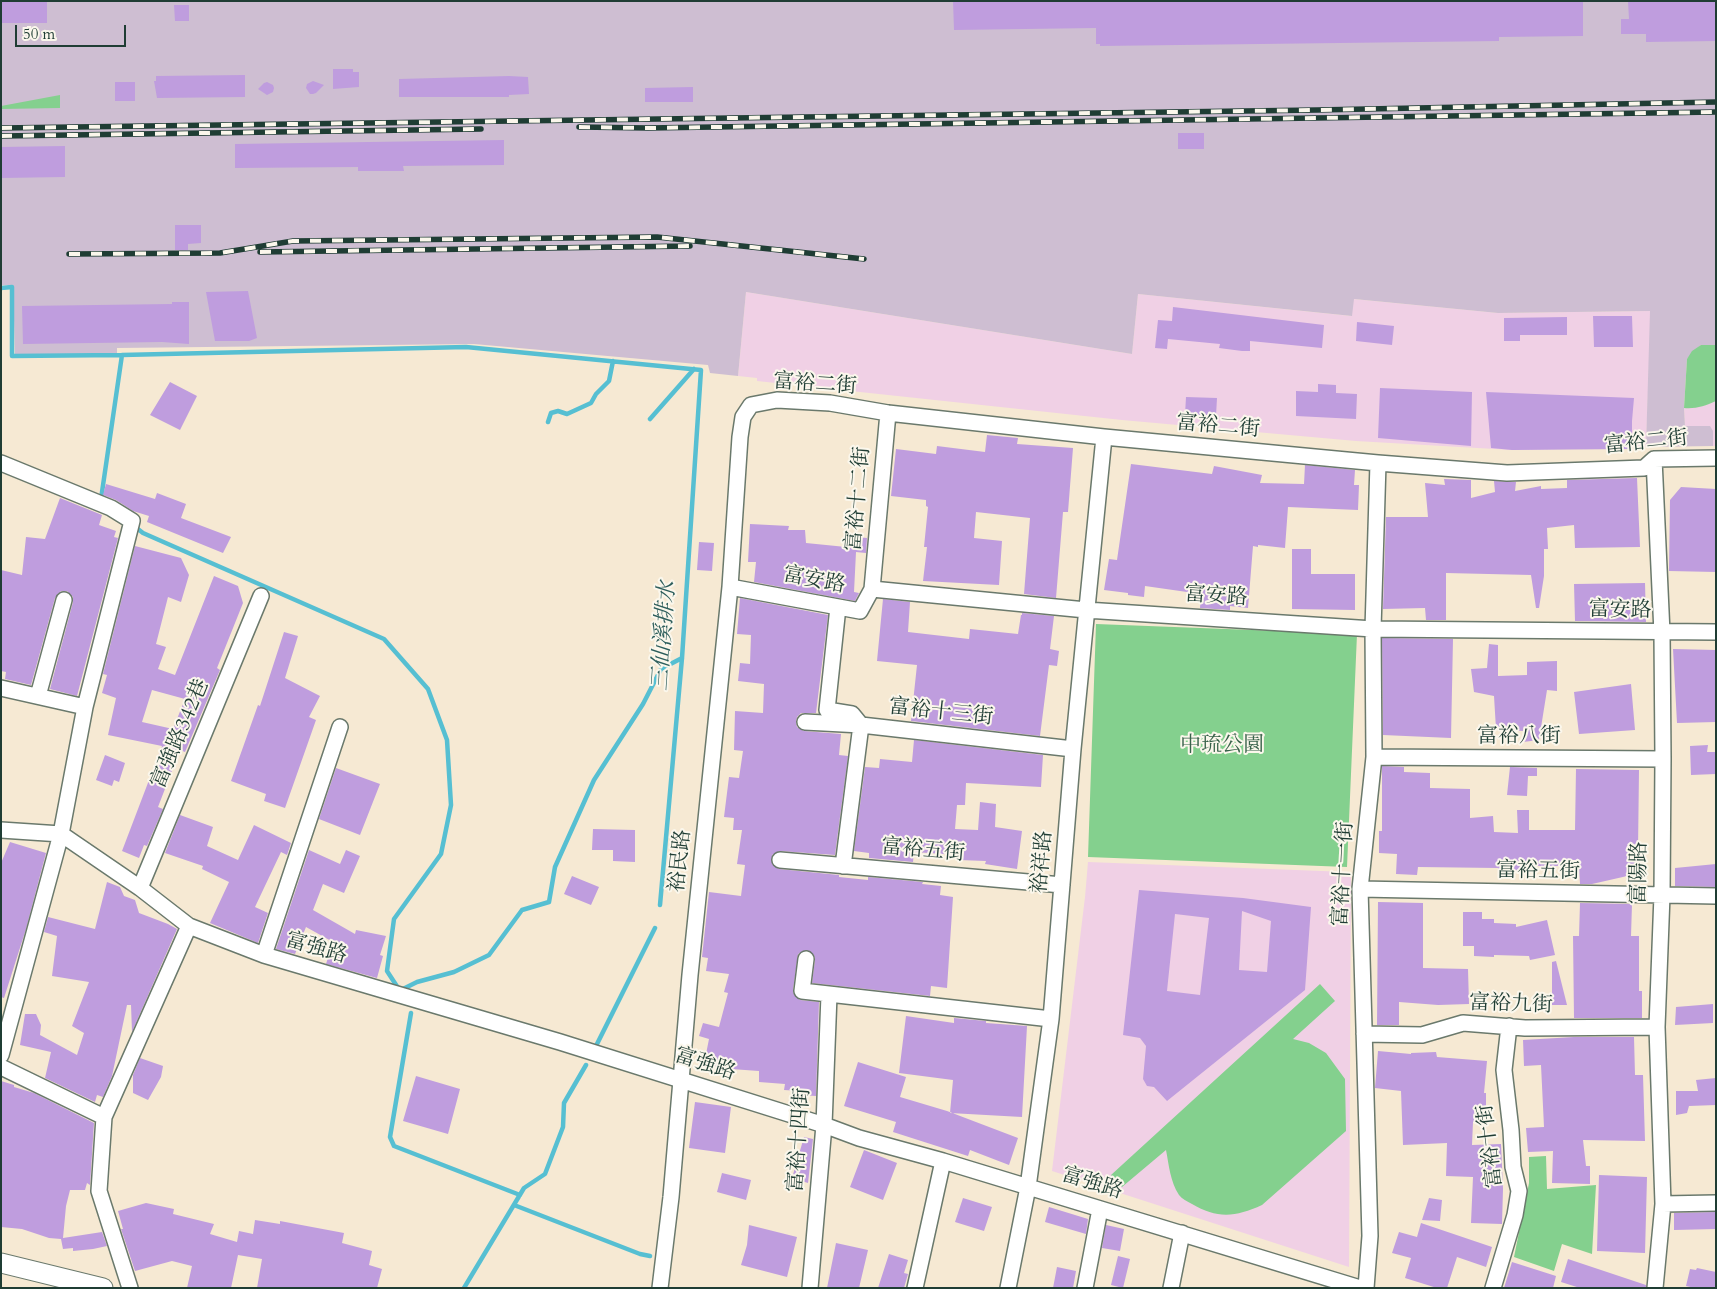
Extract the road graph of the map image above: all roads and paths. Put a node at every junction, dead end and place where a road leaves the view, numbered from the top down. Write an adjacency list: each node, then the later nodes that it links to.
1 (888, 413): 2 (street, 富裕二街); 3 (street, 富裕二街); 9 (street, 富裕十二街)
2 (740, 437): 8 (street, 裕民路)
3 (1104, 437): 7 (street, 富裕二街); 13 (street, 裕祥路)
4 (1716, 458): 5 (street, 富裕二街)
5 (1654, 459): 7 (street, 富裕二街); 16 (street, 富陽路)
6 (1, 463): 19 (street)
7 (1378, 463): 14 (street, 富裕十一街)
8 (730, 587): 12 (street, 富安路); 45 (street, 裕民路)
9 (872, 589): 12 (street, 富安路); 13 (street, 富安路)
10 (261, 596): 31 (street, 富強路342巷)
11 (64, 600): 18 (street)
12 (838, 607): 21 (street)
13 (1086, 610): 14 (street, 富安路); 23 (street, 裕祥路)
14 (1374, 629): 16 (street, 富安路); 24 (street, 富裕十一街)
15 (1716, 632): 16 (street, 富安路)
16 (1662, 633): 25 (street, 富陽路)
17 (1, 688): 18 (street)
18 (38, 696): 19 (street)
19 (85, 707): 27 (street)
20 (805, 722): 21 (street, 富裕十三街)
21 (861, 725): 23 (street, 富裕十三街); 29 (street)
22 (340, 727): 36 (street)
23 (1073, 749): 30 (street, 裕祥路)
24 (1374, 757): 25 (street, 富裕八街); 32 (street, 富裕十一街)
25 (1663, 759): 33 (street, 富陽路)
26 (1, 830): 27 (street)
27 (61, 834): 31 (street, 富強路); 43 (street)
28 (780, 860): 29 (street, 富裕五街)
29 (843, 866): 30 (street, 富裕五街)
30 (1062, 885): 39 (street, 裕祥路)
31 (140, 888): 35 (street, 富強路)
32 (1360, 889): 33 (street, 富裕五街); 42 (street, 富裕十一街)
33 (1662, 895): 34 (street, 富裕五街); 41 (street, 富陽路)
34 (1716, 896)
35 (189, 926): 36 (street, 富強路); 46 (street)
36 (264, 956): 45 (street, 富強路)
37 (806, 959): 38 (street)
38 (829, 995): 39 (street); 47 (street, 富裕十四街)
39 (1051, 1020): 49 (street, 裕祥路)
40 (1509, 1026): 41 (street, 富裕九街); 42 (street, 富裕九街); 65 (street, 富裕十街)
41 (1657, 1027): 51 (street, 富陽路)
42 (1364, 1034): 64 (street, 富裕十一街)
43 (1, 1055)
44 (1, 1067): 46 (street)
45 (681, 1080): 47 (street, 富強路); 57 (street, 裕民路)
46 (104, 1117): 56 (street)
47 (824, 1125): 48 (street, 富強路); 58 (street, 富裕十四街)
48 (943, 1161): 49 (street, 富強路); 59 (street)
49 (1028, 1187): 52 (street, 富強路); 60 (street, 裕祥路)
50 (1716, 1203): 51 (street)
51 (1663, 1204): 66 (street, 富陽路)
52 (1100, 1209): 53 (street, 富強路); 61 (street)
53 (1182, 1232): 62 (street); 63 (street, 富強路)
54 (1, 1263): 55 (street)
55 (103, 1288)
56 (130, 1288)
57 (660, 1288)
58 (810, 1288)
59 (915, 1288)
60 (1008, 1288)
61 (1085, 1288)
62 (1171, 1288)
63 (1360, 1288)
64 (1366, 1288)
65 (1493, 1288)
66 (1655, 1288)

